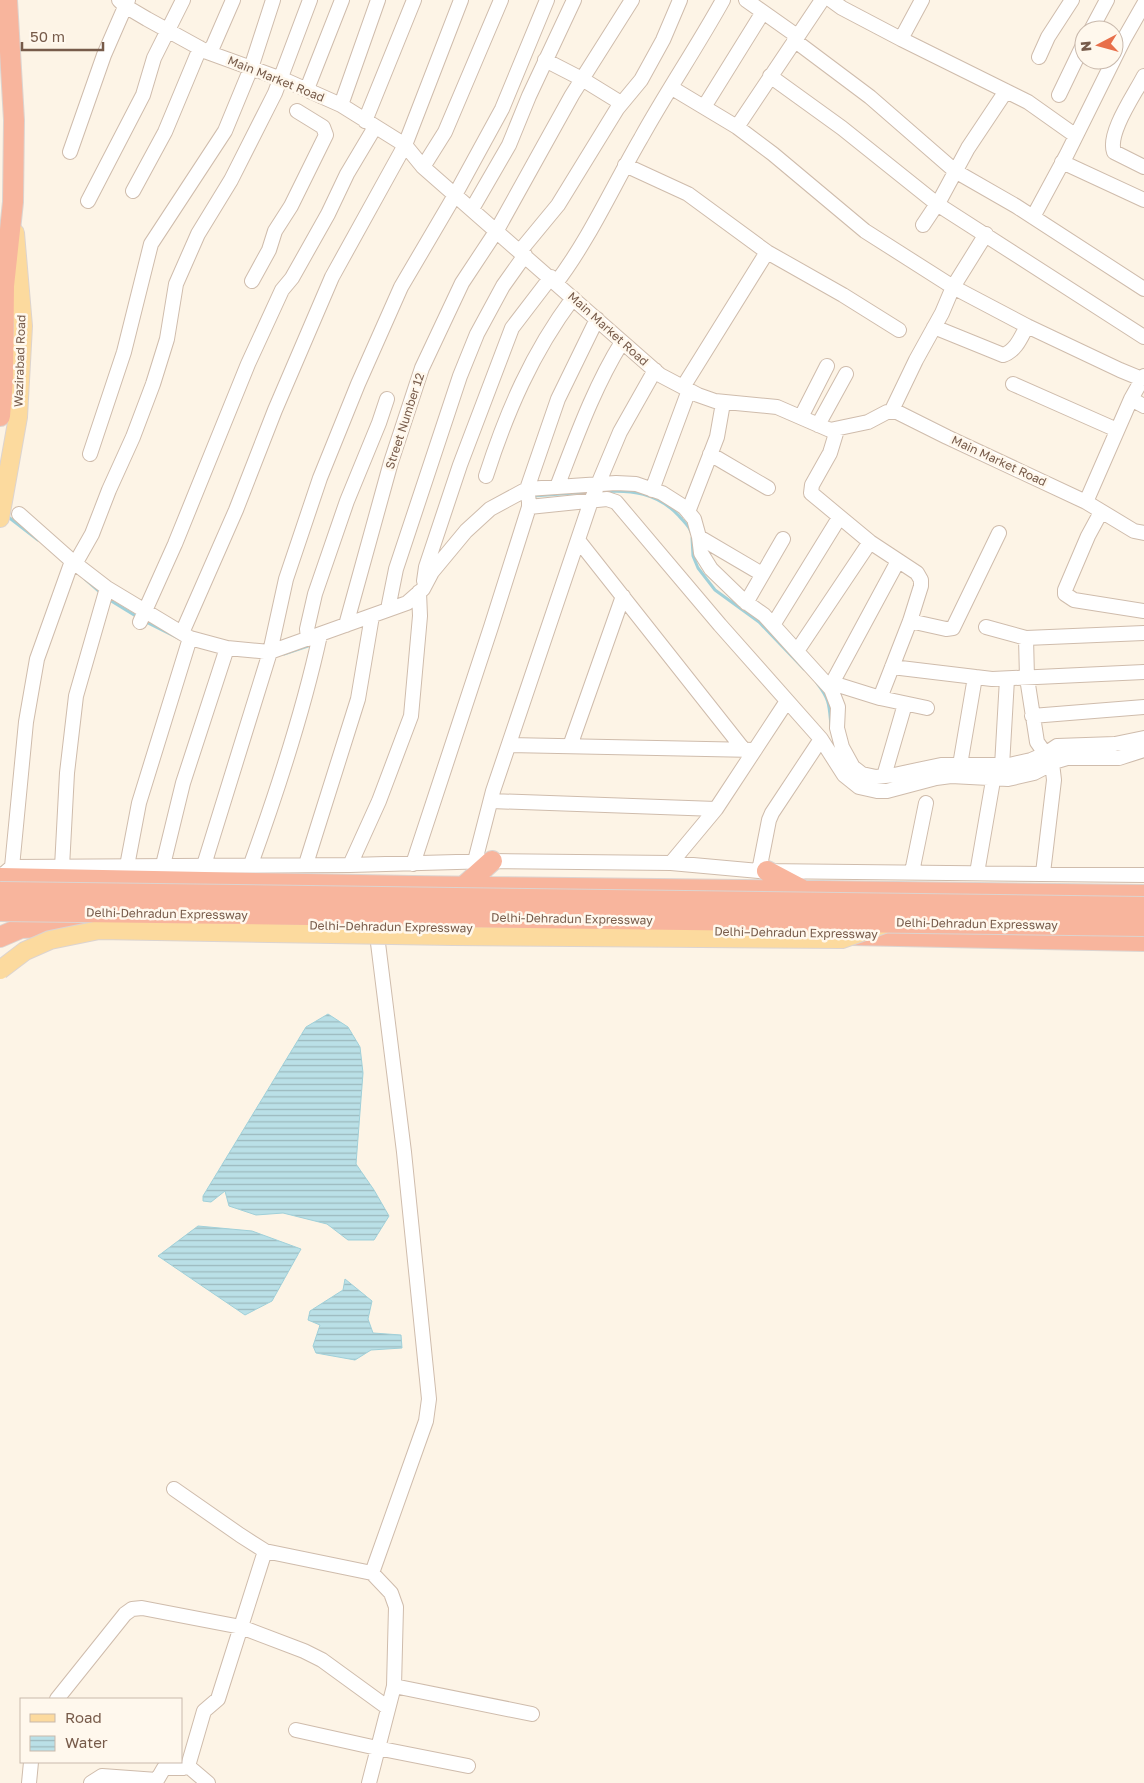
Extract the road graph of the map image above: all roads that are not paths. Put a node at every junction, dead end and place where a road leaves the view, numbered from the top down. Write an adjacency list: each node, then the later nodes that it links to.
1 (7, 0): 59 (highway, Wazirabad Road)
2 (183, 0): 26 (street)
3 (233, 0): 29 (street)
4 (273, 0): 33 (street)
5 (310, 0): 36 (street)
6 (342, 0): 39 (street)
7 (378, 0): 43 (street)
8 (414, 0): 46 (street)
9 (460, 0): 49 (street)
10 (501, 0): 53 (street)
11 (547, 0): 57 (street)
12 (574, 0): 31 (street)
13 (632, 0): 37 (street, Street Number 12)
14 (680, 0): 42 (street)
15 (722, 0): 38 (street)
16 (746, 0): 24 (street)
17 (822, 0): 27 (street)
18 (831, 0): 28 (street)
19 (922, 0): 28 (street)
20 (1072, 0): 30 (street)
21 (1107, 0): 25 (street)
22 (124, 2): 26 (street, Main Market Road); 50 (street)
23 (1144, 4): 48 (street)
24 (763, 12): 27 (street); 44 (street)
25 (1097, 20)
26 (168, 31): 29 (street, Main Market Road); 60 (street)
27 (796, 38): 34 (street); 55 (street)
28 (901, 39): 40 (street)
29 (204, 50): 33 (street, Main Market Road); 56 (street)
30 (1039, 56)
31 (545, 60): 37 (street); 62 (street)
32 (1074, 64): 41 (street)
33 (251, 68): 36 (street, Main Market Road); 96 (street)
34 (770, 76): 47 (street); 61 (street)
35 (1144, 76): 54 (street)
36 (281, 78): 39 (street, Main Market Road); 117 (street)
37 (582, 79): 42 (street); 65 (street, Street Number 12)
38 (672, 88): 44 (street); 52 (street)
39 (306, 89): 43 (street, Main Market Road)
40 (1006, 91): 48 (street); 55 (street)
41 (1059, 95)
42 (621, 103): 68 (street)
43 (341, 105): 46 (street, Main Market Road)
44 (704, 107): 47 (street)
45 (297, 111): 70 (street)
46 (370, 124): 49 (street, Main Market Road); 125 (street)
47 (737, 127): 71 (street)
48 (1076, 136): 51 (street)
49 (405, 145): 53 (street, Main Market Road); 133 (street)
50 (70, 152)
51 (1062, 162): 58 (street); 63 (street)
52 (625, 165): 67 (street); 69 (street)
53 (424, 167): 57 (street, Main Market Road)
54 (1144, 167)
55 (955, 171): 61 (street); 63 (street)
56 (133, 191)
57 (456, 195): 62 (street, Main Market Road); 137 (street)
58 (1144, 200)
59 (13, 202): 91 (highway, Wazirabad Road); 108 (main road, Wazirabad Road)
60 (88, 202)
61 (937, 204): 64 (street); 66 (street)
62 (472, 210): 65 (street, Main Market Road)
63 (1033, 217): 72 (street)
64 (922, 225)
65 (497, 230): 68 (street, Main Market Road); 128 (street, Street Number 12)
66 (986, 234): 71 (street); 78 (street)
67 (767, 252): 77 (street); 85 (street)
68 (523, 253): 69 (street, Main Market Road); 123 (street)
69 (553, 280): 73 (street, Main Market Road); 120 (street)
70 (252, 281)
71 (953, 287): 75 (street); 76 (street)
72 (1144, 289)
73 (573, 298): 74 (street, Main Market Road); 98 (street)
74 (597, 320): 79 (street, Main Market Road); 103 (street)
75 (1027, 326): 76 (street); 83 (street)
76 (934, 327): 90 (street)
77 (899, 330)
78 (1144, 337)
79 (622, 342): 81 (street, Main Market Road); 99 (street)
80 (828, 366): 92 (street)
81 (655, 370): 85 (street, Main Market Road); 102 (street)
82 (846, 374): 93 (street)
83 (1143, 378): 87 (street)
84 (1013, 384): 95 (street)
85 (686, 389): 88 (street, Main Market Road); 101 (street)
86 (387, 399): 134 (street)
87 (1131, 400): 89 (street); 95 (street)
88 (723, 403): 92 (street, Main Market Road); 97 (street)
89 (1144, 406)
90 (892, 410): 94 (street, Main Market Road); 104 (street, Main Market Road)
91 (0, 416)
92 (801, 417): 93 (street, Main Market Road)
93 (818, 425): 94 (street, Main Market Road)
94 (837, 430): 109 (street)
95 (1116, 430): 104 (street)
96 (90, 454)
97 (710, 454): 100 (street); 105 (street)
98 (486, 476)
99 (557, 487): 102 (street); 103 (street)
100 (768, 488)
101 (652, 490): 102 (street); 105 (street)
102 (595, 492): 103 (street); 114 (street); 145 (street)
103 (528, 498): 120 (street); 168 (street)
104 (1086, 502): 106 (street, Main Market Road)
105 (688, 512): 112 (street)
106 (1101, 512): 111 (street, Main Market Road); 124 (street)
107 (19, 514): 117 (street)
108 (0, 518)
109 (839, 518): 115 (street); 129 (street)
110 (999, 533): 127 (street)
111 (1144, 533)
112 (700, 537): 118 (street); 122 (street)
113 (784, 539): 118 (street)
114 (578, 540): 121 (street); 152 (street)
115 (870, 542): 116 (street); 135 (street)
116 (898, 561): 127 (street); 143 (street)
117 (71, 565): 119 (street); 177 (street)
118 (762, 574): 122 (street)
119 (105, 594): 125 (street); 172 (street)
120 (420, 594): 123 (street); 167 (street)
121 (622, 596): 153 (street); 154 (street)
122 (746, 603): 129 (street)
123 (388, 610): 126 (street)
124 (1144, 610)
125 (143, 616): 133 (street)
126 (372, 619): 128 (street); 166 (street)
127 (910, 622): 138 (street)
128 (346, 625): 134 (street)
129 (773, 625): 135 (street)
130 (986, 626): 132 (street)
131 (1144, 633): 132 (street)
132 (1026, 638): 141 (street)
133 (187, 639): 136 (street); 171 (street)
134 (316, 640): 137 (street); 165 (street)
135 (797, 651): 143 (street)
136 (226, 652): 137 (street); 169 (street)
137 (269, 655): 170 (street)
138 (892, 667): 140 (street); 144 (street)
139 (1144, 672): 141 (street)
140 (975, 677): 142 (street); 157 (street)
141 (1027, 678): 142 (street); 149 (street)
142 (1007, 680): 158 (street)
143 (831, 685): 144 (street); 159 (street)
144 (880, 698): 146 (street)
145 (787, 702): 151 (street); 154 (street)
146 (905, 704): 148 (street); 159 (street)
147 (1144, 707): 149 (street)
148 (927, 708)
149 (1032, 716): 156 (street)
150 (1144, 738): 156 (street)
151 (821, 739): 158 (street); 173 (street)
152 (509, 745): 153 (street); 160 (street)
153 (570, 746): 154 (street)
154 (749, 750): 162 (street)
155 (1144, 750): 156 (street)
156 (1049, 759): 158 (street); 176 (street)
157 (960, 765): 158 (street); 159 (street)
158 (996, 771): 175 (street)
159 (884, 776)
160 (490, 800): 162 (street); 163 (street)
161 (926, 802): 174 (street)
162 (716, 809): 164 (street)
163 (483, 861): 164 (street); 168 (street); 179 (highway)
164 (671, 863): 173 (street)
165 (251, 864): 166 (street); 170 (street)
166 (306, 864): 167 (street)
167 (350, 864): 168 (street)
168 (413, 864)
169 (163, 865): 170 (street); 171 (street)
170 (204, 865)
171 (127, 866): 172 (street)
172 (62, 867): 177 (street)
173 (763, 871): 174 (street); 180 (highway)
174 (912, 872): 175 (street)
175 (977, 873): 176 (street)
176 (1043, 873): 178 (street)
177 (4, 874): 179 (highway)
178 (1144, 875)
179 (462, 886): 180 (highway)
180 (804, 890): 181 (highway)
181 (841, 891): 183 (highway); 189 (highway)
182 (0, 892): 184 (highway, Delhi-Dehradun Expressway, bridge)
183 (1144, 894)
184 (1144, 907)
185 (0, 912): 186 (highway, Delhi-Dehradun Expressway, bridge)
186 (886, 923): 187 (highway, Delhi-Dehradun Expressway, bridge); 192 (main road, bridge)
187 (1144, 926)
188 (376, 928): 189 (highway, Delhi–Dehradun Expressway); 190 (highway, Delhi–Dehradun Expressway); 195 (street)
189 (840, 934): 191 (highway, Delhi–Dehradun Expressway)
190 (0, 937)
191 (1144, 941)
192 (0, 970)
193 (174, 1489): 194 (street)
194 (265, 1551): 195 (street); 196 (street)
195 (372, 1573): 197 (street)
196 (241, 1627): 198 (street); 199 (street); 204 (street)
197 (394, 1686): 199 (street); 200 (street)
198 (58, 1698)
199 (388, 1708): 202 (street)
200 (532, 1714)
201 (296, 1730): 202 (street)
202 (377, 1748): 205 (street); 209 (street)
203 (31, 1763): 206 (street)
204 (188, 1766): 207 (street); 208 (street)
205 (468, 1766)
206 (29, 1783)
207 (91, 1783)
208 (208, 1783)
209 (369, 1783)

